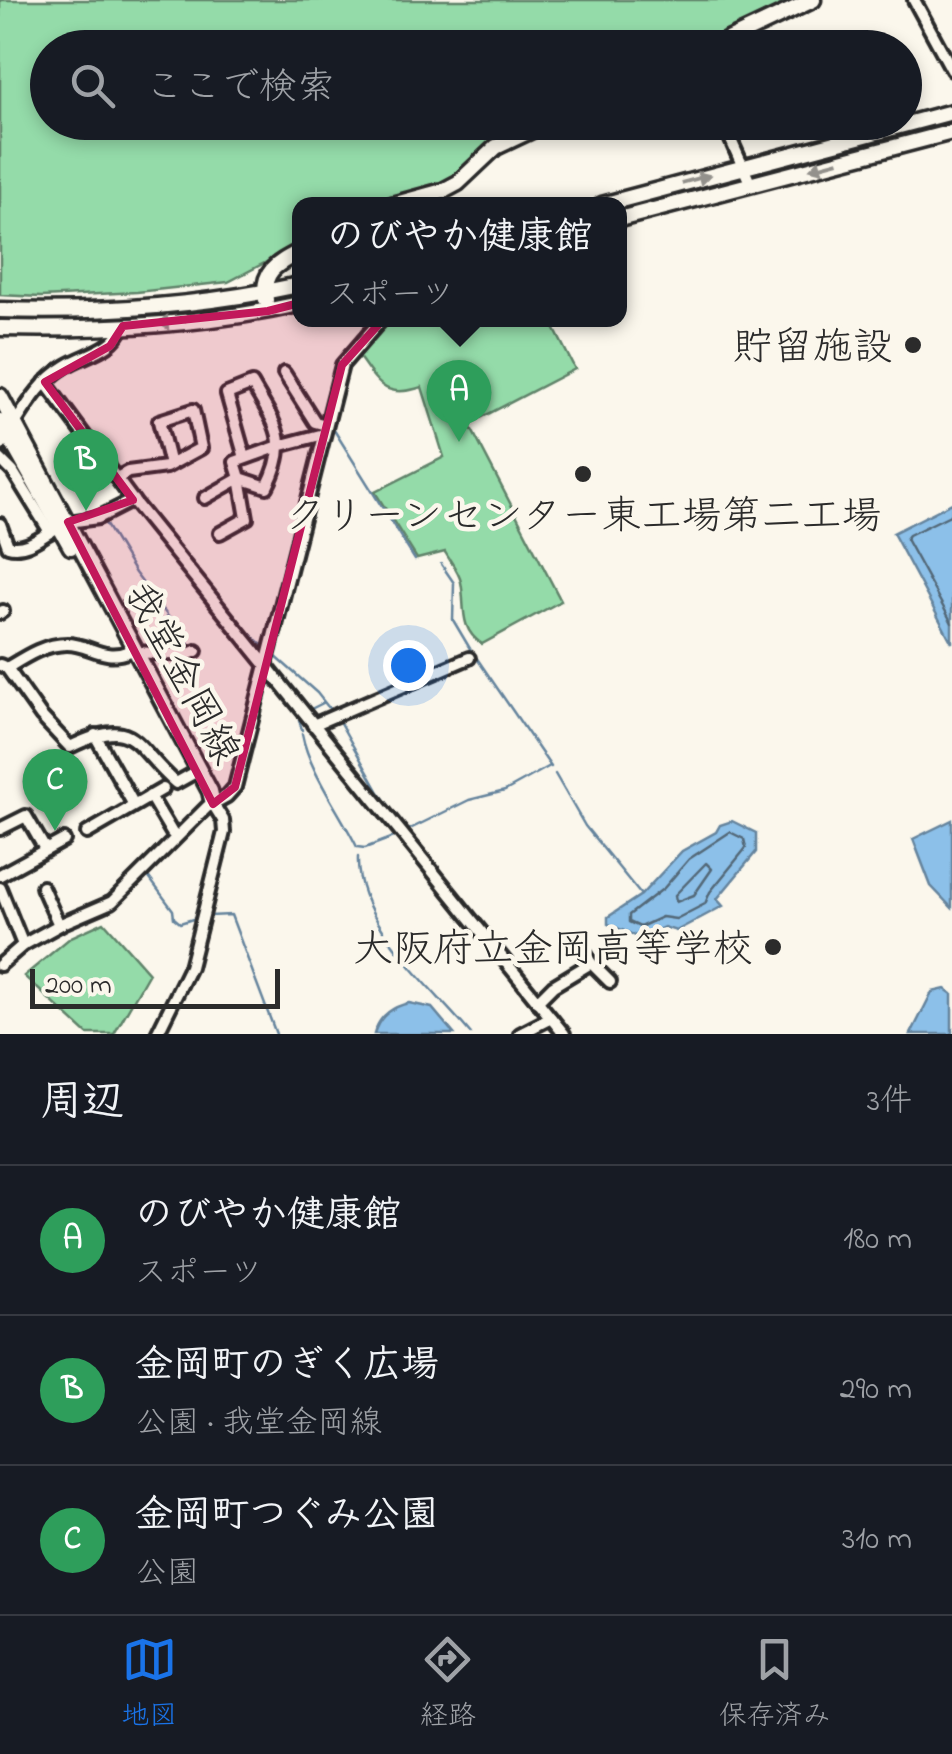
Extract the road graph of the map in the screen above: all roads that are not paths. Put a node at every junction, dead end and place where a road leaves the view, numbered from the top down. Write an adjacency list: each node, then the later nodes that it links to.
1 (813, 0): 3 (main road)
2 (914, 0): 4 (street)
3 (749, 30)
4 (952, 70)
5 (952, 112): 6 (main road)
6 (922, 120)
7 (952, 132): 12 (main road, one-way to 12)
8 (511, 140): 15 (main road)
9 (732, 140): 13 (street)
10 (844, 140): 13 (main road)
11 (921, 140): 14 (main road, one-way to 14)
12 (922, 140)
13 (744, 166): 14 (street); 16 (main road, one-way to 13)
14 (750, 184): 17 (main road)
15 (420, 197)
16 (627, 197)
17 (627, 217)
18 (292, 256): 20 (main road)
19 (292, 286): 20 (main road)
20 (264, 292): 22 (main road); 23 (main road)
21 (292, 306): 23 (main road)
22 (0, 310)
23 (268, 311): 24 (main road, one-way to 24)
24 (124, 326): 26 (main road); 28 (street)
25 (375, 327): 30 (street)
26 (0, 328)
27 (284, 372): 30 (street)
28 (45, 382): 31 (street); 36 (street)
29 (0, 396): 31 (main road, 我堂金岡線)
30 (325, 430): 32 (street); 47 (street)
31 (5, 431): 41 (main road, 我堂金岡線)
32 (282, 444): 34 (street); 34 (street); 37 (street)
33 (0, 458): 41 (street)
34 (244, 458): 37 (street)
35 (170, 466): 35 (street); 36 (street)
36 (117, 478): 39 (street)
37 (240, 478): 38 (street); 42 (street)
38 (205, 498)
39 (133, 500): 41 (street); 47 (street)
40 (0, 524): 41 (street)
41 (59, 527): 44 (main road, 我堂金岡線)
42 (220, 533)
43 (196, 651): 44 (street)
44 (133, 652): 46 (street); 50 (main road, 我堂金岡線); 53 (main road, 我堂金岡線)
45 (469, 658): 48 (street)
46 (4, 666): 49 (street)
47 (265, 666): 48 (street); 53 (street)
48 (313, 725): 69 (street)
49 (96, 735): 50 (street); 54 (street)
50 (194, 773): 53 (main road, 我堂金岡線)
51 (163, 789): 52 (street)
52 (150, 796): 54 (street); 57 (street)
53 (213, 804): 63 (street); 72 (street)
54 (134, 805): 56 (street)
55 (0, 829): 59 (street)
56 (87, 833)
57 (172, 833)
58 (64, 840): 59 (street)
59 (45, 850): 60 (street)
60 (0, 875)
61 (42, 887): 63 (street)
62 (0, 888): 65 (street)
63 (59, 925): 65 (street)
64 (574, 936): 66 (street)
65 (23, 945): 67 (street)
66 (592, 963): 68 (street); 69 (street)
67 (0, 964)
68 (610, 982)
69 (537, 1002): 70 (street)
70 (551, 1018): 71 (street); 73 (street)
71 (527, 1032)
72 (157, 1034)
73 (564, 1034)

